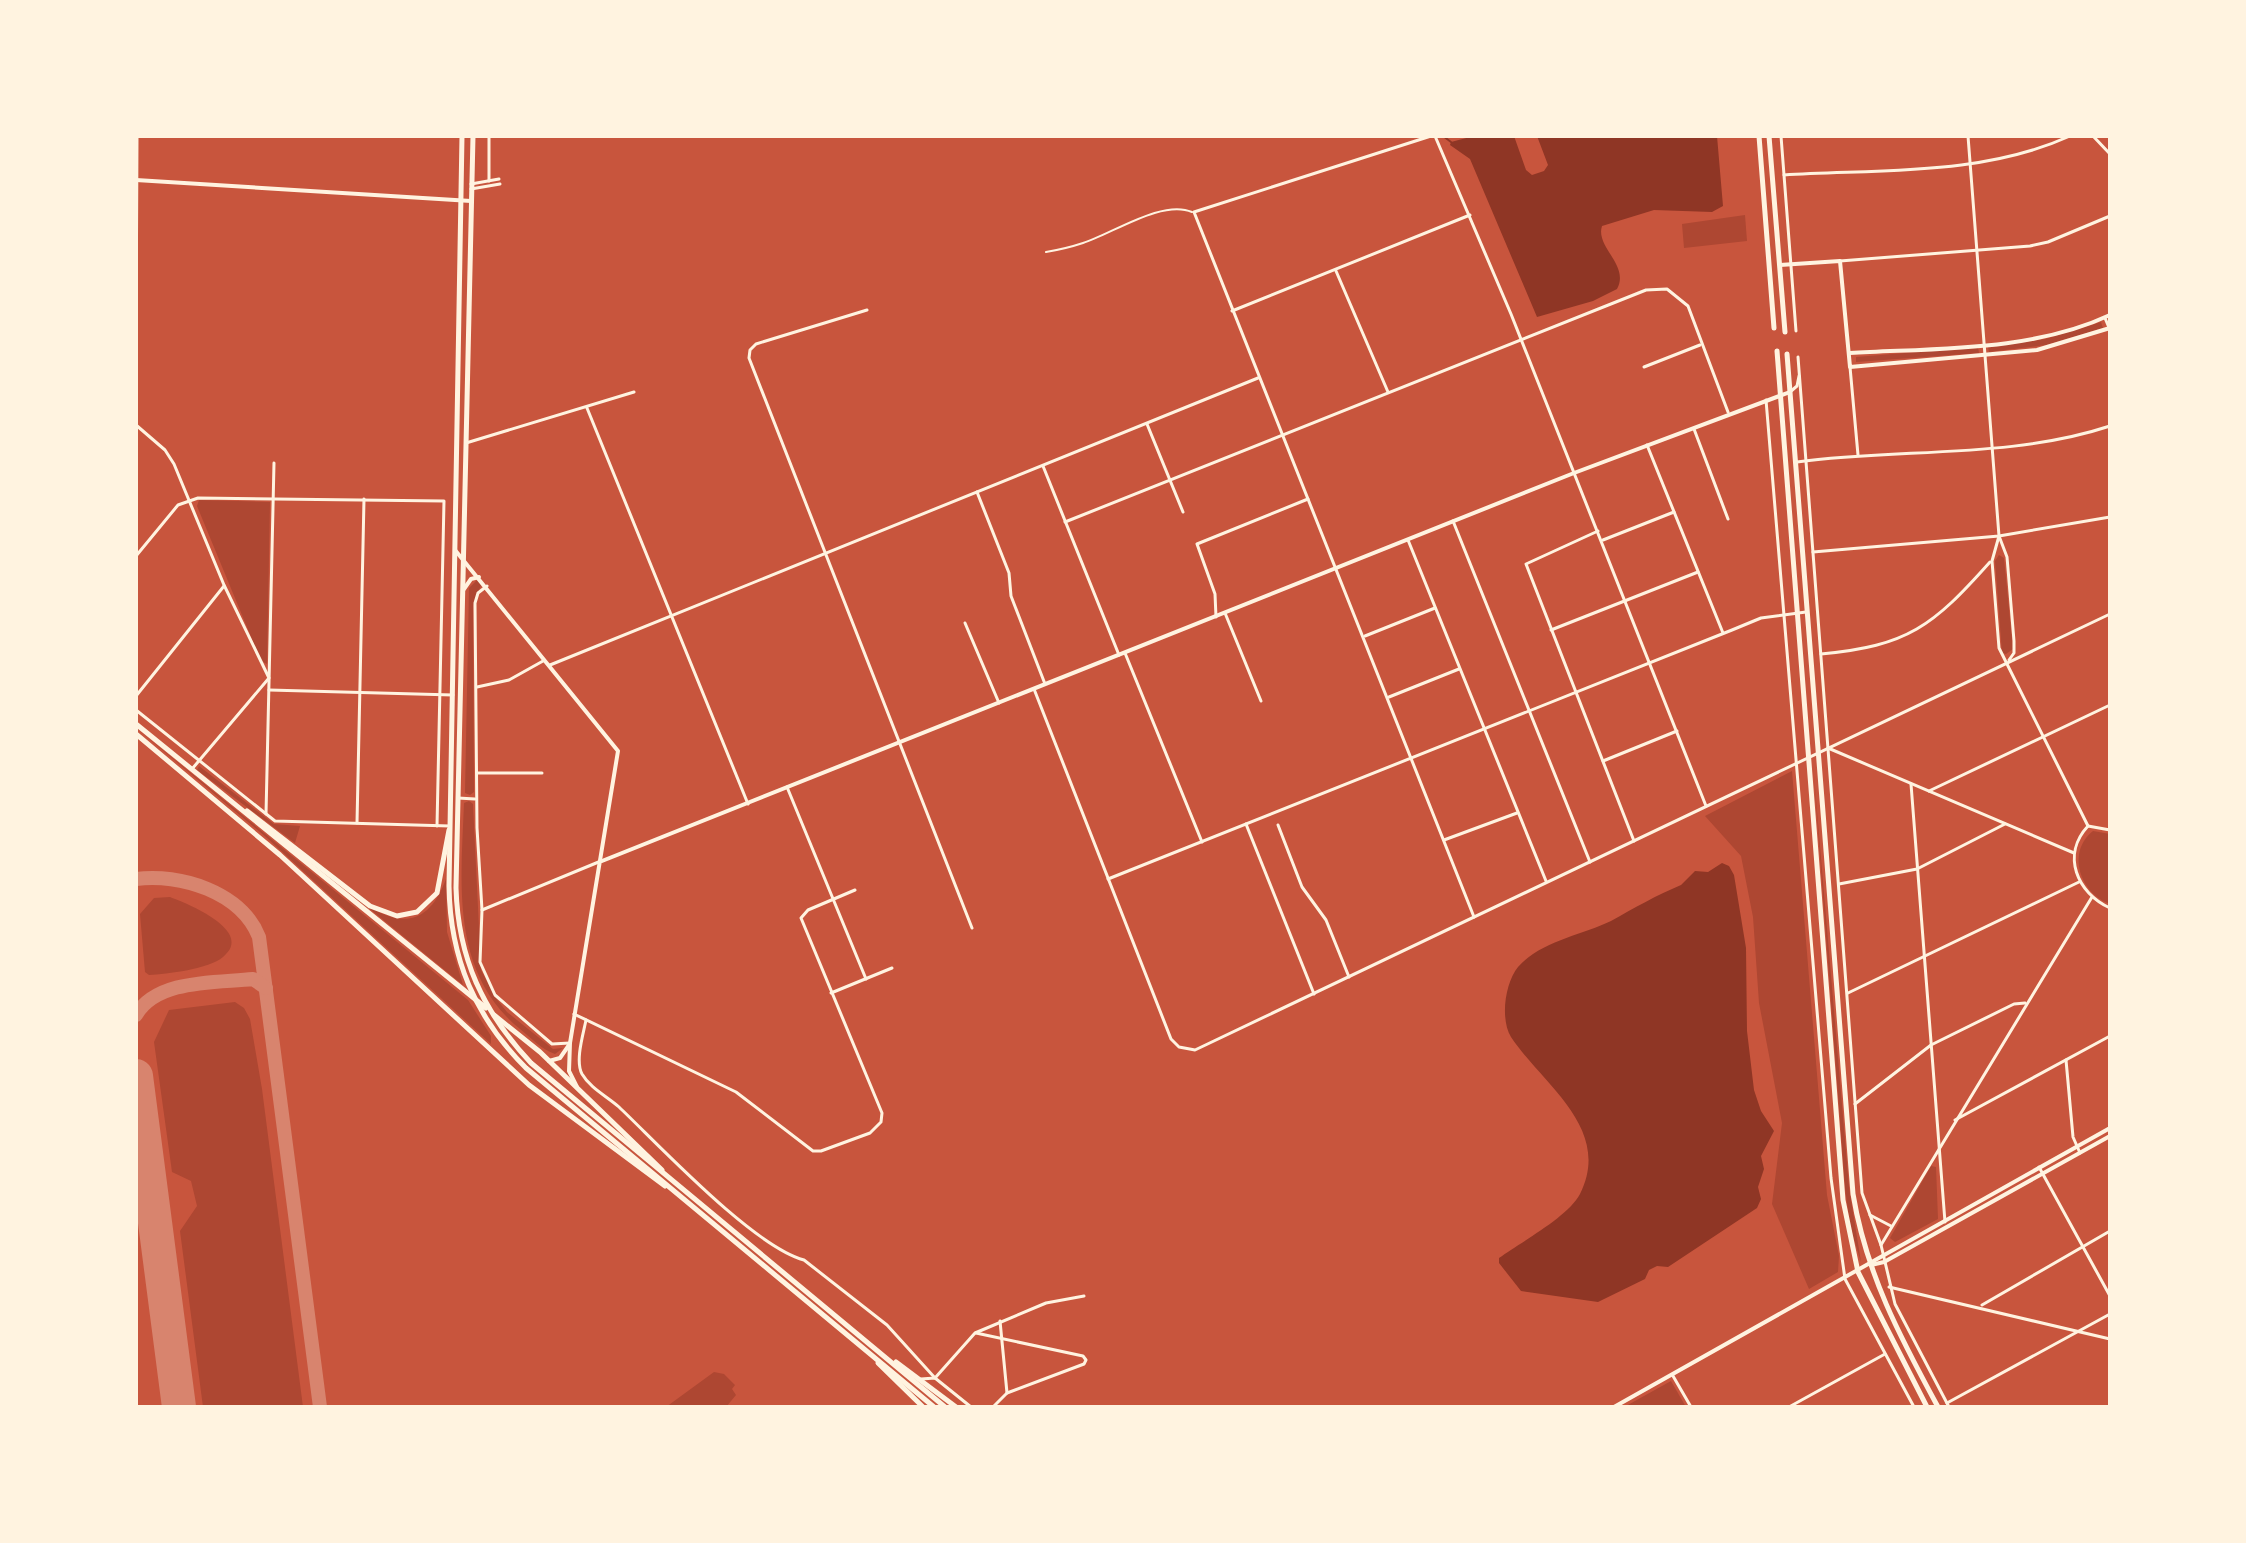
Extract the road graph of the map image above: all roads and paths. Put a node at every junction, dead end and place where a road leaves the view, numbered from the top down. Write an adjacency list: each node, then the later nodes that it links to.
1 (137, 136): 15 (street)
2 (462, 136): 18 (main road)
3 (473, 136): 17 (main road)
4 (489, 136): 16 (street)
5 (1433, 136): 20 (street); 21 (street)
6 (1759, 136): 32 (main road)
7 (1769, 136): 26 (main road)
8 (1781, 136): 14 (street)
9 (1968, 136): 13 (street)
10 (2070, 136): 13 (street)
11 (2093, 136): 12 (street)
12 (2110, 154)
13 (1970, 164): 14 (street); 24 (street)
14 (1784, 175): 27 (street)
15 (136, 180): 18 (street); 36 (street)
16 (489, 181): 17 (street); 17 (street)
17 (471, 186): 19 (main road)
18 (461, 201): 19 (street); 86 (main road)
19 (471, 201): 61 (main road)
20 (1194, 212): 23 (lane); 30 (street)
21 (1470, 215): 28 (street); 37 (street)
22 (2110, 216): 24 (street)
23 (1046, 252)
24 (1976, 252): 25 (street); 39 (street)
25 (1840, 261): 27 (street); 41 (street)
26 (1780, 265): 27 (street); 35 (main road)
27 (1790, 265): 34 (street)
28 (1335, 269): 30 (street); 50 (street)
29 (867, 310): 88 (street)
30 (1232, 311): 48 (street)
31 (2107, 317): 33 (street); 39 (street)
32 (1774, 328)
33 (2110, 329): 43 (street)
34 (1796, 331)
35 (1785, 332)
36 (136, 341)
37 (1520, 341): 38 (street); 50 (street); 69 (street)
38 (1702, 344): 45 (street); 55 (street)
39 (1982, 345): 41 (street); 43 (street)
40 (1777, 351): 52 (main road)
41 (1850, 353): 46 (street)
42 (1787, 354): 51 (main road)
43 (1983, 355): 46 (street); 63 (street)
44 (1798, 357): 47 (street)
45 (1644, 367)
46 (1850, 367): 64 (street)
47 (1800, 368): 51 (street); 65 (street)
48 (1259, 378): 56 (street); 60 (street)
49 (634, 392): 54 (street)
50 (1388, 392): 60 (street)
51 (1790, 392): 52 (street); 66 (main road)
52 (1779, 395): 53 (street); 93 (main road)
53 (1765, 399): 55 (street); 96 (street)
54 (587, 408): 61 (street); 105 (street)
55 (1728, 412): 59 (street)
56 (1147, 424): 68 (street); 70 (street)
57 (136, 425): 75 (street)
58 (2110, 426): 63 (street)
59 (1693, 427): 62 (street); 79 (street)
60 (1282, 436): 70 (street); 74 (street)
61 (466, 443): 90 (main road)
62 (1647, 445): 69 (street); 77 (street)
63 (1993, 448): 64 (street); 83 (street)
64 (1858, 455): 65 (street)
65 (1805, 461): 66 (street); 87 (street)
66 (1795, 462): 102 (main road)
67 (274, 463): 72 (street)
68 (1043, 466): 71 (street); 81 (street)
69 (1574, 473): 80 (street); 82 (street)
70 (1171, 481): 76 (street); 81 (street)
71 (977, 492): 88 (street); 122 (street)
72 (273, 498): 73 (street); 75 (street); 121 (street)
73 (364, 499): 127 (street); 128 (street)
74 (1308, 499): 92 (street); 108 (street)
75 (189, 500): 89 (street); 97 (street)
76 (1183, 512)
77 (1674, 512): 85 (street); 94 (street)
78 (2110, 517): 83 (street)
79 (1728, 519)
80 (1453, 521): 84 (street); 136 (street)
81 (1065, 522): 115 (street)
82 (1598, 531): 85 (street); 110 (street)
83 (1999, 536): 87 (street); 91 (street); 118 (street)
84 (1408, 540): 92 (street); 101 (street)
85 (1602, 540): 100 (street)
86 (455, 550): 90 (street); 129 (main road)
87 (1813, 552): 114 (street)
88 (824, 553): 105 (street); 142 (street)
89 (136, 556)
90 (464, 559): 95 (street); 99 (main road)
91 (1992, 561): 114 (street); 118 (street)
92 (1336, 568): 103 (street); 112 (street)
93 (1793, 571): 96 (street); 104 (main road)
94 (1698, 572): 100 (street); 111 (street)
95 (480, 577): 98 (street); 99 (street)
96 (1783, 578): 106 (street)
97 (224, 585): 121 (street); 130 (street)
98 (487, 586): 116 (street); 123 (street)
99 (464, 589): 157 (main road)
100 (1626, 601): 110 (street); 117 (street)
101 (1435, 608): 112 (street); 120 (street)
102 (1806, 612): 104 (street); 144 (main road)
103 (1225, 613): 108 (street); 132 (street)
104 (1797, 613): 106 (street); 146 (main road)
105 (672, 614): 119 (street); 159 (street)
106 (1785, 614): 111 (street); 149 (street)
107 (2110, 614): 118 (street)
108 (1216, 617): 113 (street)
109 (965, 623): 133 (street)
110 (1551, 630): 126 (street)
111 (1723, 633): 117 (street)
112 (1364, 637): 131 (street)
113 (1125, 653): 115 (street); 173 (street)
114 (1821, 654): 143 (street)
115 (1119, 656): 122 (street)
116 (545, 659): 119 (street); 123 (street)
117 (1651, 662): 126 (street); 139 (street)
118 (2007, 662): 141 (street); 143 (street)
119 (550, 665): 175 (street)
120 (1459, 669): 131 (street); 138 (street)
121 (269, 678): 125 (street); 147 (street)
122 (1046, 684): 124 (street)
123 (477, 687): 151 (street)
124 (1034, 689): 133 (street); 178 (street)
125 (269, 690): 127 (street); 162 (street)
126 (1575, 692): 136 (street); 148 (street)
127 (358, 693): 128 (street); 163 (street)
128 (442, 695): 129 (street); 167 (street)
129 (453, 695): 169 (main road)
130 (136, 696)
131 (1387, 697): 145 (street)
132 (1261, 701)
133 (999, 703): 142 (street)
134 (2110, 705): 141 (street)
135 (136, 710): 147 (street)
136 (1529, 711): 138 (street); 176 (street)
137 (136, 724): 150 (main road)
138 (1485, 729): 145 (street); 161 (street)
139 (1677, 731): 148 (street); 160 (street)
140 (136, 734): 215 (main road)
141 (2045, 736): 156 (street); 168 (street)
142 (899, 744): 154 (street); 188 (street)
143 (1828, 748): 144 (street); 153 (street); 181 (street)
144 (1817, 753): 146 (street); 225 (main road)
145 (1411, 758): 164 (street); 171 (street)
146 (1808, 758): 149 (street); 226 (main road)
147 (198, 761): 150 (street); 162 (street)
148 (1603, 761): 172 (street)
149 (1797, 763): 160 (street); 227 (street)
150 (191, 769): 155 (main road)
151 (477, 773): 152 (street); 158 (street)
152 (542, 773)
153 (1911, 784): 156 (street); 177 (street)
154 (787, 787): 159 (street); 184 (street)
155 (214, 788): 169 (main road); 203 (main road)
156 (1929, 791): 165 (street)
157 (458, 798): 158 (street); 213 (main road)
158 (476, 799): 186 (street)
159 (748, 804): 175 (street)
160 (1706, 806): 172 (street)
161 (1517, 813): 171 (street); 180 (street)
162 (266, 814): 163 (street)
163 (357, 824): 167 (street)
164 (1246, 824): 173 (street); 195 (street)
165 (2005, 824): 174 (street); 177 (street)
166 (1278, 825): 191 (street)
167 (437, 826): 169 (street)
168 (2088, 826): 170 (street); 174 (street)
169 (450, 827): 215 (main road)
170 (2110, 830)
171 (1444, 840): 187 (street)
172 (1634, 841): 176 (street)
173 (1202, 842): 178 (street)
174 (2074, 853): 179 (street)
175 (602, 861): 186 (street); 197 (street)
176 (1590, 862): 180 (street)
177 (1917, 869): 181 (street); 189 (street)
178 (1108, 879): 195 (street)
179 (2079, 882): 183 (street); 189 (street)
180 (1547, 883): 187 (street)
181 (1839, 884): 194 (street)
182 (855, 890): 184 (street)
183 (2092, 897): 185 (street); 196 (street)
184 (833, 898): 192 (street); 193 (street)
185 (2110, 908)
186 (482, 910): 200 (street)
187 (1474, 917): 191 (street)
188 (972, 928)
189 (1924, 954): 194 (street); 201 (street)
190 (892, 968): 192 (street)
191 (1349, 977): 195 (street)
192 (866, 979): 193 (street)
193 (831, 993): 198 (street)
194 (1847, 993): 205 (street)
195 (1314, 994)
196 (2026, 1003): 201 (street); 206 (street)
197 (574, 1014): 198 (street); 200 (street)
198 (586, 1020): 242 (street)
199 (2110, 1036): 202 (street)
200 (570, 1043): 203 (street); 204 (street)
201 (1931, 1045): 205 (street); 210 (street)
202 (2066, 1060): 206 (street); 209 (street)
203 (549, 1061): 204 (main road)
204 (579, 1089): 213 (main road)
205 (1855, 1104): 216 (street)
206 (1955, 1120): 210 (street)
207 (2110, 1128): 209 (street)
208 (2110, 1136): 211 (street)
209 (2077, 1146): 211 (street); 212 (street)
210 (1937, 1147): 217 (street); 218 (street)
211 (2080, 1153): 214 (street)
212 (2039, 1167): 214 (street); 217 (street)
213 (664, 1173): 238 (main road)
214 (2043, 1174): 219 (street); 222 (street)
215 (670, 1188): 240 (main road)
216 (1870, 1215): 218 (street); 221 (street)
217 (1945, 1220): 219 (street); 223 (street)
218 (1891, 1226): 221 (street)
219 (1947, 1227): 224 (street)
220 (2110, 1231): 222 (street)
221 (1881, 1245): 223 (street)
222 (2082, 1247): 230 (street); 231 (street)
223 (1884, 1255): 224 (street); 225 (street)
224 (1884, 1262): 225 (street); 228 (street)
225 (1869, 1265): 226 (street); 257 (main road)
226 (1858, 1272): 227 (street); 256 (main road)
227 (1845, 1279): 239 (street); 241 (street)
228 (1889, 1287): 231 (street); 245 (street)
229 (1084, 1296): 233 (street)
230 (2110, 1296)
231 (1981, 1306): 234 (street)
232 (2110, 1314): 234 (street)
233 (1000, 1320): 235 (street); 236 (street)
234 (2078, 1332): 237 (street); 245 (street)
235 (975, 1333): 236 (street); 242 (street)
236 (1002, 1338): 244 (street); 244 (street)
237 (2110, 1339)
238 (882, 1352): 243 (main road); 249 (main road)
239 (1885, 1354): 254 (street); 255 (street)
240 (876, 1359): 247 (main road); 248 (main road)
241 (1673, 1375): 246 (street); 253 (street)
242 (935, 1378): 243 (street); 251 (street)
243 (921, 1379): 250 (main road)
244 (1007, 1393): 252 (street)
245 (1948, 1405)
246 (1619, 1406)
247 (923, 1407)
248 (934, 1407)
249 (945, 1407)
250 (956, 1407)
251 (971, 1407)
252 (993, 1407)
253 (1691, 1407)
254 (1789, 1407)
255 (1914, 1407)
256 (1927, 1407)
257 (1938, 1407)

